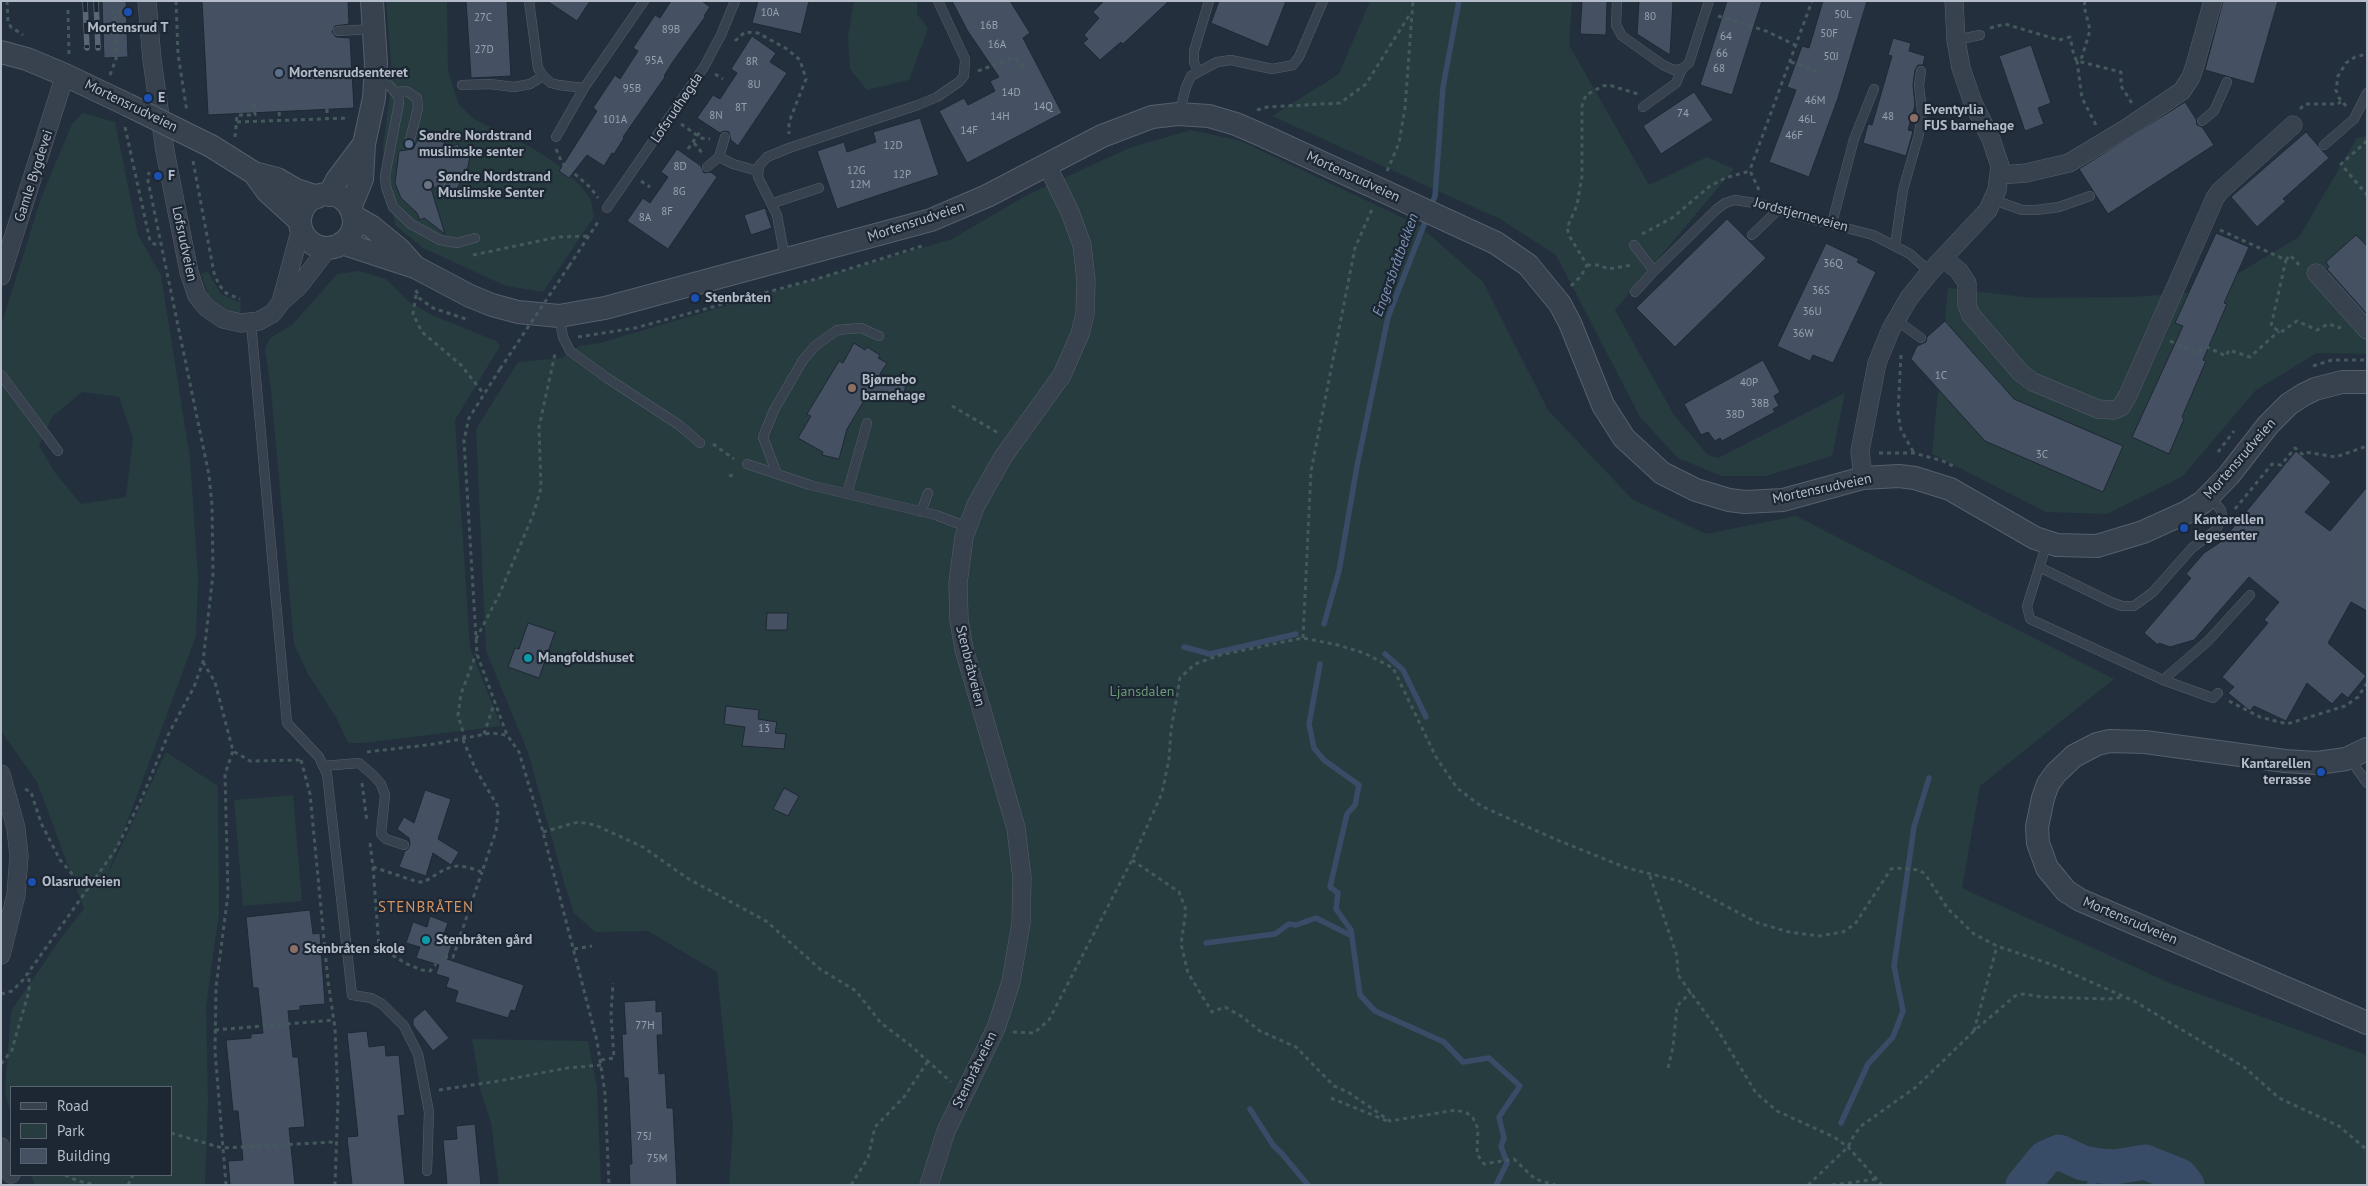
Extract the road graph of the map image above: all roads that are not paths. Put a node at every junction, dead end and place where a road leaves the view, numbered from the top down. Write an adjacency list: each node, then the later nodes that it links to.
1 (147, 1): 71 (street, Lofsrudveien)
2 (372, 1): 13 (street)
3 (528, 1): 22 (lane)
4 (644, 1): 26 (lane)
5 (734, 1): 50 (lane, Lofsrudhøgda)
6 (938, 1): 42 (lane)
7 (1209, 1): 21 (lane)
8 (1323, 1): 21 (lane)
9 (1617, 1): 19 (lane)
10 (1709, 1): 19 (lane)
11 (1954, 1): 16 (street)
12 (2213, 1): 44 (street)
13 (374, 29): 14 (lane); 23 (street)
14 (338, 31)
15 (1980, 36): 16 (lane)
16 (1956, 40): 44 (street)
17 (1, 52): 18 (street, Mortensrudveien)
18 (67, 65): 43 (street, Mortensrudveien, bridge); 66 (street, Gamle Bygdevei)
19 (1682, 69): 30 (lane)
20 (1921, 71): 59 (lane)
21 (1198, 72): 31 (lane)
22 (542, 76): 25 (lane); 26 (lane)
23 (376, 82): 28 (lane); 36 (street)
24 (2227, 82): 32 (lane)
25 (462, 85)
26 (584, 88): 34 (lane)
27 (1874, 89): 53 (lane)
28 (397, 92): 37 (lane); 56 (lane)
29 (2367, 94): 38 (lane)
30 (1643, 107)
31 (1178, 114): 40 (street, Mortensrudveien); 82 (street, Mortensrudveien, bridge)
32 (2202, 121)
33 (2293, 125): 60 (street)
34 (556, 137)
35 (725, 137): 39 (lane)
36 (364, 144): 46 (street); 52 (street)
37 (409, 144)
38 (2324, 146)
39 (719, 157): 41 (lane); 42 (lane)
40 (1047, 165): 61 (street, Mortensrudveien); 87 (street, Stenbråtveien)
41 (707, 167)
42 (758, 171): 49 (lane)
43 (254, 173): 46 (street, Mortensrudveien); 54 (street, Mortensrudveien)
44 (2000, 175): 48 (street)
45 (819, 188): 49 (lane)
46 (323, 196): 52 (street); 54 (street)
47 (2090, 196): 48 (lane)
48 (1994, 200): 60 (street)
49 (773, 203): 61 (lane)
50 (607, 208)
51 (1779, 209): 53 (lane, Jordstjerneveien); 55 (lane); 63 (lane, Jordstjerneveien)
52 (351, 212): 57 (street); 62 (street, Mortensrudveien)
53 (1832, 223): 59 (lane, Jordstjerneveien)
54 (300, 225): 57 (street); 68 (street)
55 (1752, 235)
56 (475, 238)
57 (335, 245): 62 (street, Mortensrudveien); 68 (street)
58 (1634, 245): 63 (lane)
59 (1895, 245): 64 (lane, Jordstjerneveien)
60 (1943, 258): 64 (street)
61 (785, 261): 69 (street, Mortensrudveien)
62 (415, 267): 69 (street, Mortensrudveien)
63 (1654, 271): 67 (lane, Jordstjerneveien)
64 (1930, 272): 70 (street)
65 (2316, 273): 72 (street)
66 (1, 276)
67 (1635, 292)
68 (281, 302): 71 (street)
69 (559, 316): 78 (lane)
70 (1900, 322): 74 (lane); 82 (street)
71 (251, 323): 94 (lane)
72 (2366, 330)
73 (879, 336): 81 (lane)
74 (1921, 338)
75 (1, 375): 79 (lane)
76 (2367, 382): 85 (street, Mortensrudveien)
77 (868, 423): 84 (lane)
78 (700, 444)
79 (58, 451)
80 (747, 464): 81 (lane)
81 (777, 474): 84 (lane)
82 (1863, 478): 88 (street, Mortensrudveien)
83 (928, 493): 86 (lane)
84 (847, 494): 86 (lane)
85 (2219, 501): 88 (street, Mortensrudveien); 89 (lane)
86 (921, 512): 87 (lane)
87 (967, 527): 103 (street, Stenbråtveien)
88 (2047, 543): 89 (lane)
89 (2039, 567): 91 (lane)
90 (2250, 595): 91 (lane)
91 (2163, 680): 92 (lane)
92 (2218, 693)
93 (2360, 753): 96 (lane); 99 (street, Mortensrudveien)
94 (323, 766): 97 (lane); 102 (lane)
95 (4, 782): 98 (street)
96 (2367, 783)
97 (404, 845)
98 (1, 955)
99 (2367, 1022)
100 (1, 1147): 101 (street)
101 (10, 1171)
102 (426, 1172)
103 (929, 1185)

